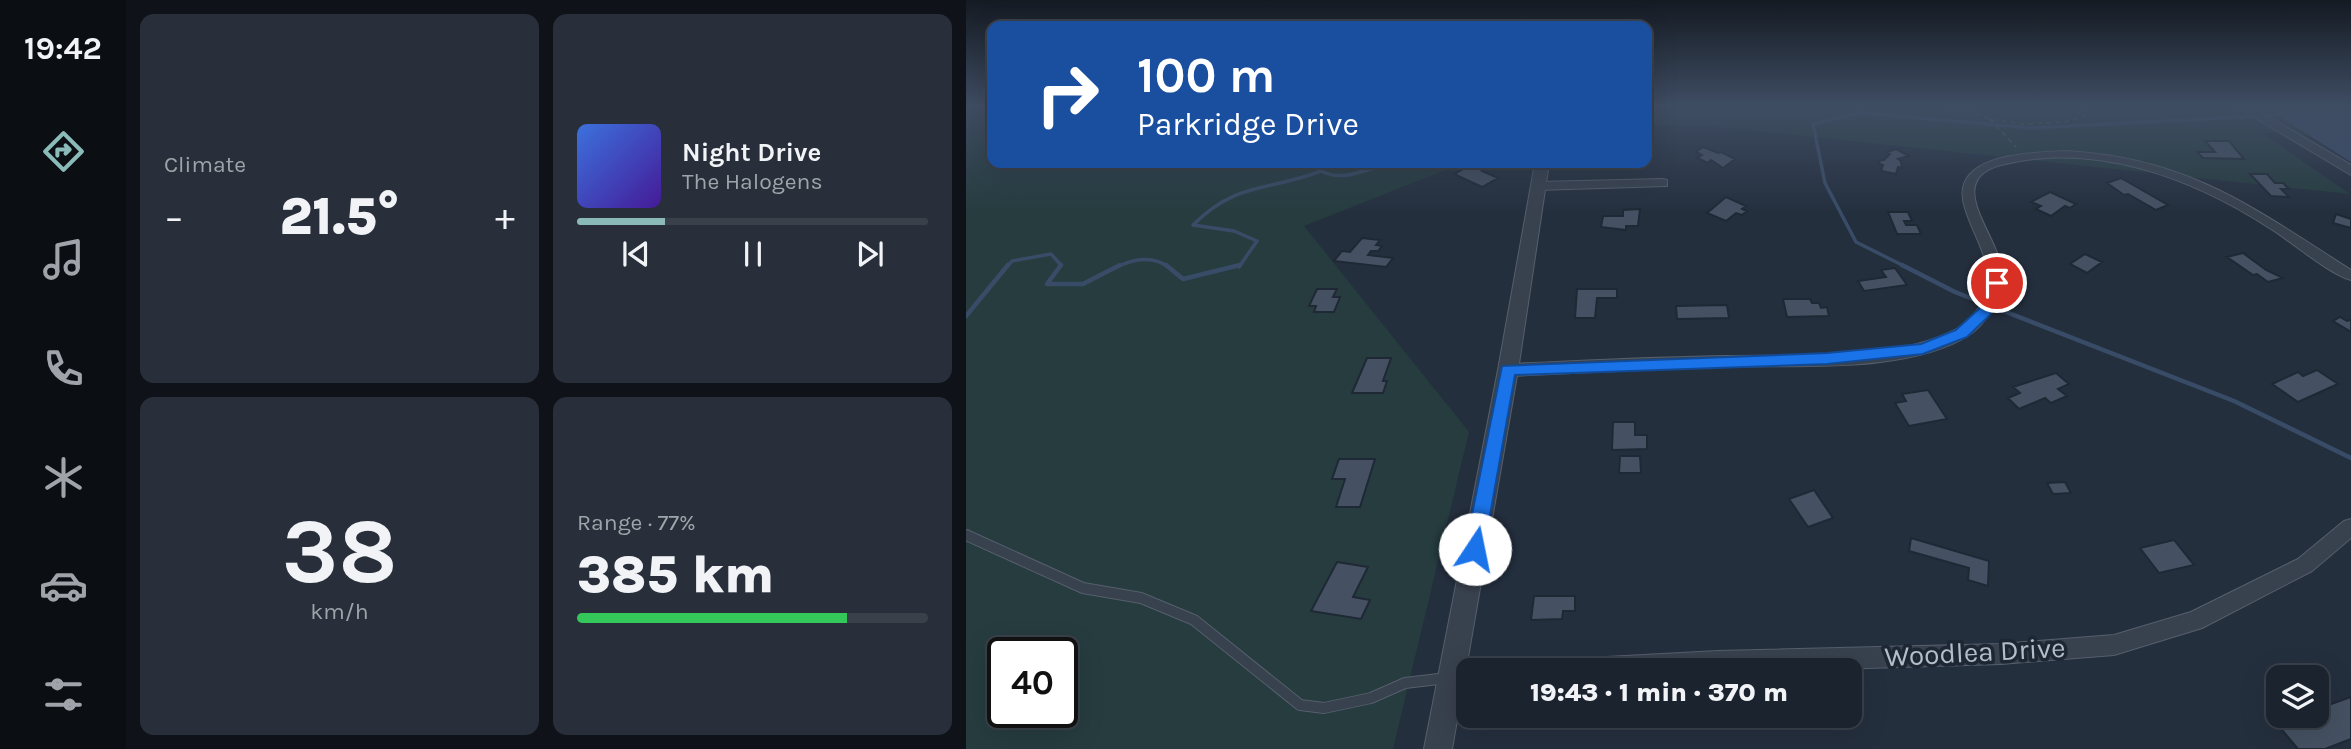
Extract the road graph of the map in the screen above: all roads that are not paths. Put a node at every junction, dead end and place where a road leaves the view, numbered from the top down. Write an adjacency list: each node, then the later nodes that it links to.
1 (2301, 142): 3 (street)
2 (1541, 168): 5 (street)
3 (2351, 172)
4 (1663, 183): 5 (street)
5 (1537, 186): 7 (street)
6 (2351, 276): 7 (street)
7 (1508, 370): 10 (street)
8 (2351, 527): 11 (street, Woodlea Drive)
9 (966, 535): 12 (lane)
10 (1462, 658)
11 (1860, 658)
12 (1456, 677)
13 (1456, 687): 14 (street)
14 (1438, 749)

